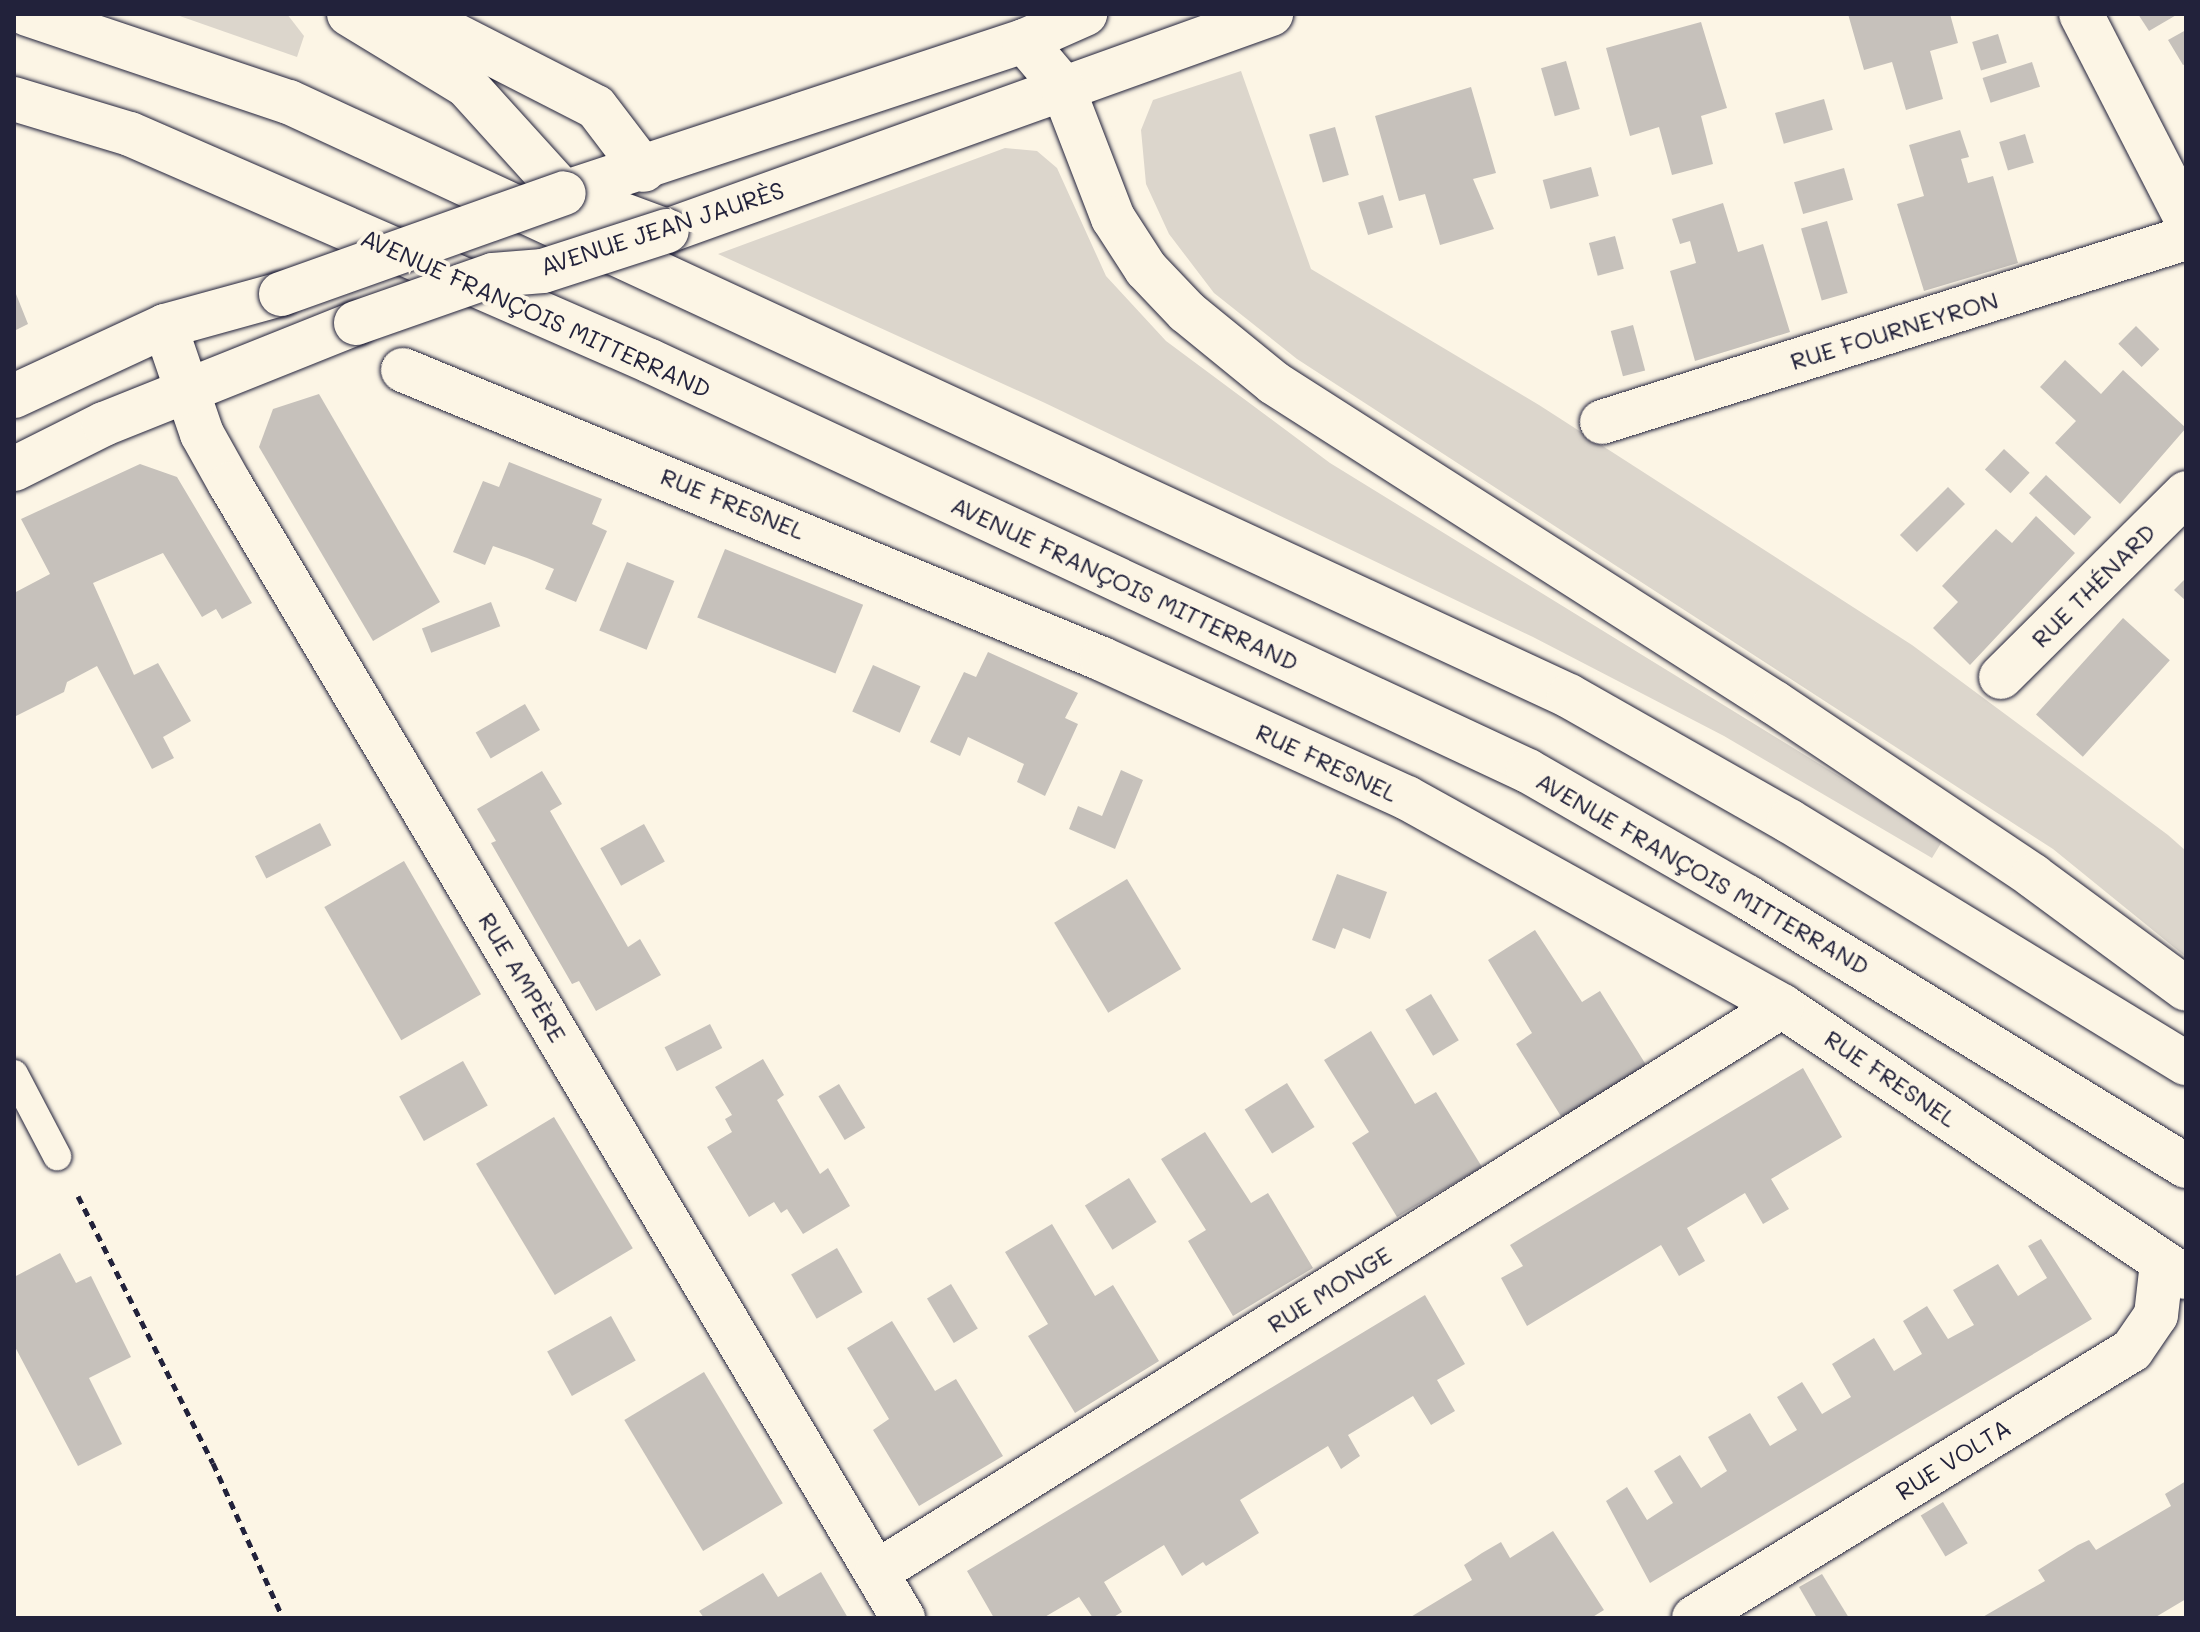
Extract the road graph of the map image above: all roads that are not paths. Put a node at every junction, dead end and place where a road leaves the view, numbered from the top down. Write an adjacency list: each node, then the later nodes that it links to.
1 (27, 14): 27 (main road)
2 (349, 14): 11 (main road)
3 (414, 14): 10 (main road)
4 (1085, 14): 7 (main road)
5 (2081, 14): 13 (main road)
6 (1249, 18): 8 (main road, AVENUE JEAN JAURÈS)
7 (1024, 41): 8 (main road); 10 (main road)
8 (1062, 86): 14 (main road, AVENUE JEAN JAURÈS); 25 (main road)
9 (14, 99): 30 (main road, AVENUE FRANÇOIS MITTERRAND)
10 (644, 170): 11 (main road); 12 (main road)
11 (564, 193): 12 (main road); 17 (main road, bridge)
12 (623, 214): 14 (main road); 16 (main road)
13 (2186, 218)
14 (667, 231): 16 (main road, AVENUE JEAN JAURÈS, bridge)
15 (2186, 238): 21 (main road, RUE FOURNEYRON)
16 (493, 275): 19 (main road, AVENUE JEAN JAURÈS, bridge)
17 (165, 326): 19 (main road, RUE AMPÈRE); 20 (main road)
18 (403, 370): 26 (main road, RUE FRESNEL)
19 (190, 388): 22 (main road, AVENUE JEAN JAURÈS); 32 (main road, RUE AMPÈRE)
20 (14, 396)
21 (1602, 422)
22 (14, 469)
23 (2186, 493): 24 (main road, RUE THÉNARD)
24 (2001, 677)
25 (2186, 989)
26 (1782, 1006): 31 (main road, RUE FRESNEL); 32 (main road, RUE MONGE)
27 (2186, 1063)
28 (14, 1074): 29 (lane)
29 (57, 1156)
30 (2186, 1166)
31 (2174, 1270): 34 (main road, RUE VOLTA)
32 (877, 1572): 33 (main road, RUE AMPÈRE)
33 (903, 1618)
34 (1694, 1618)

